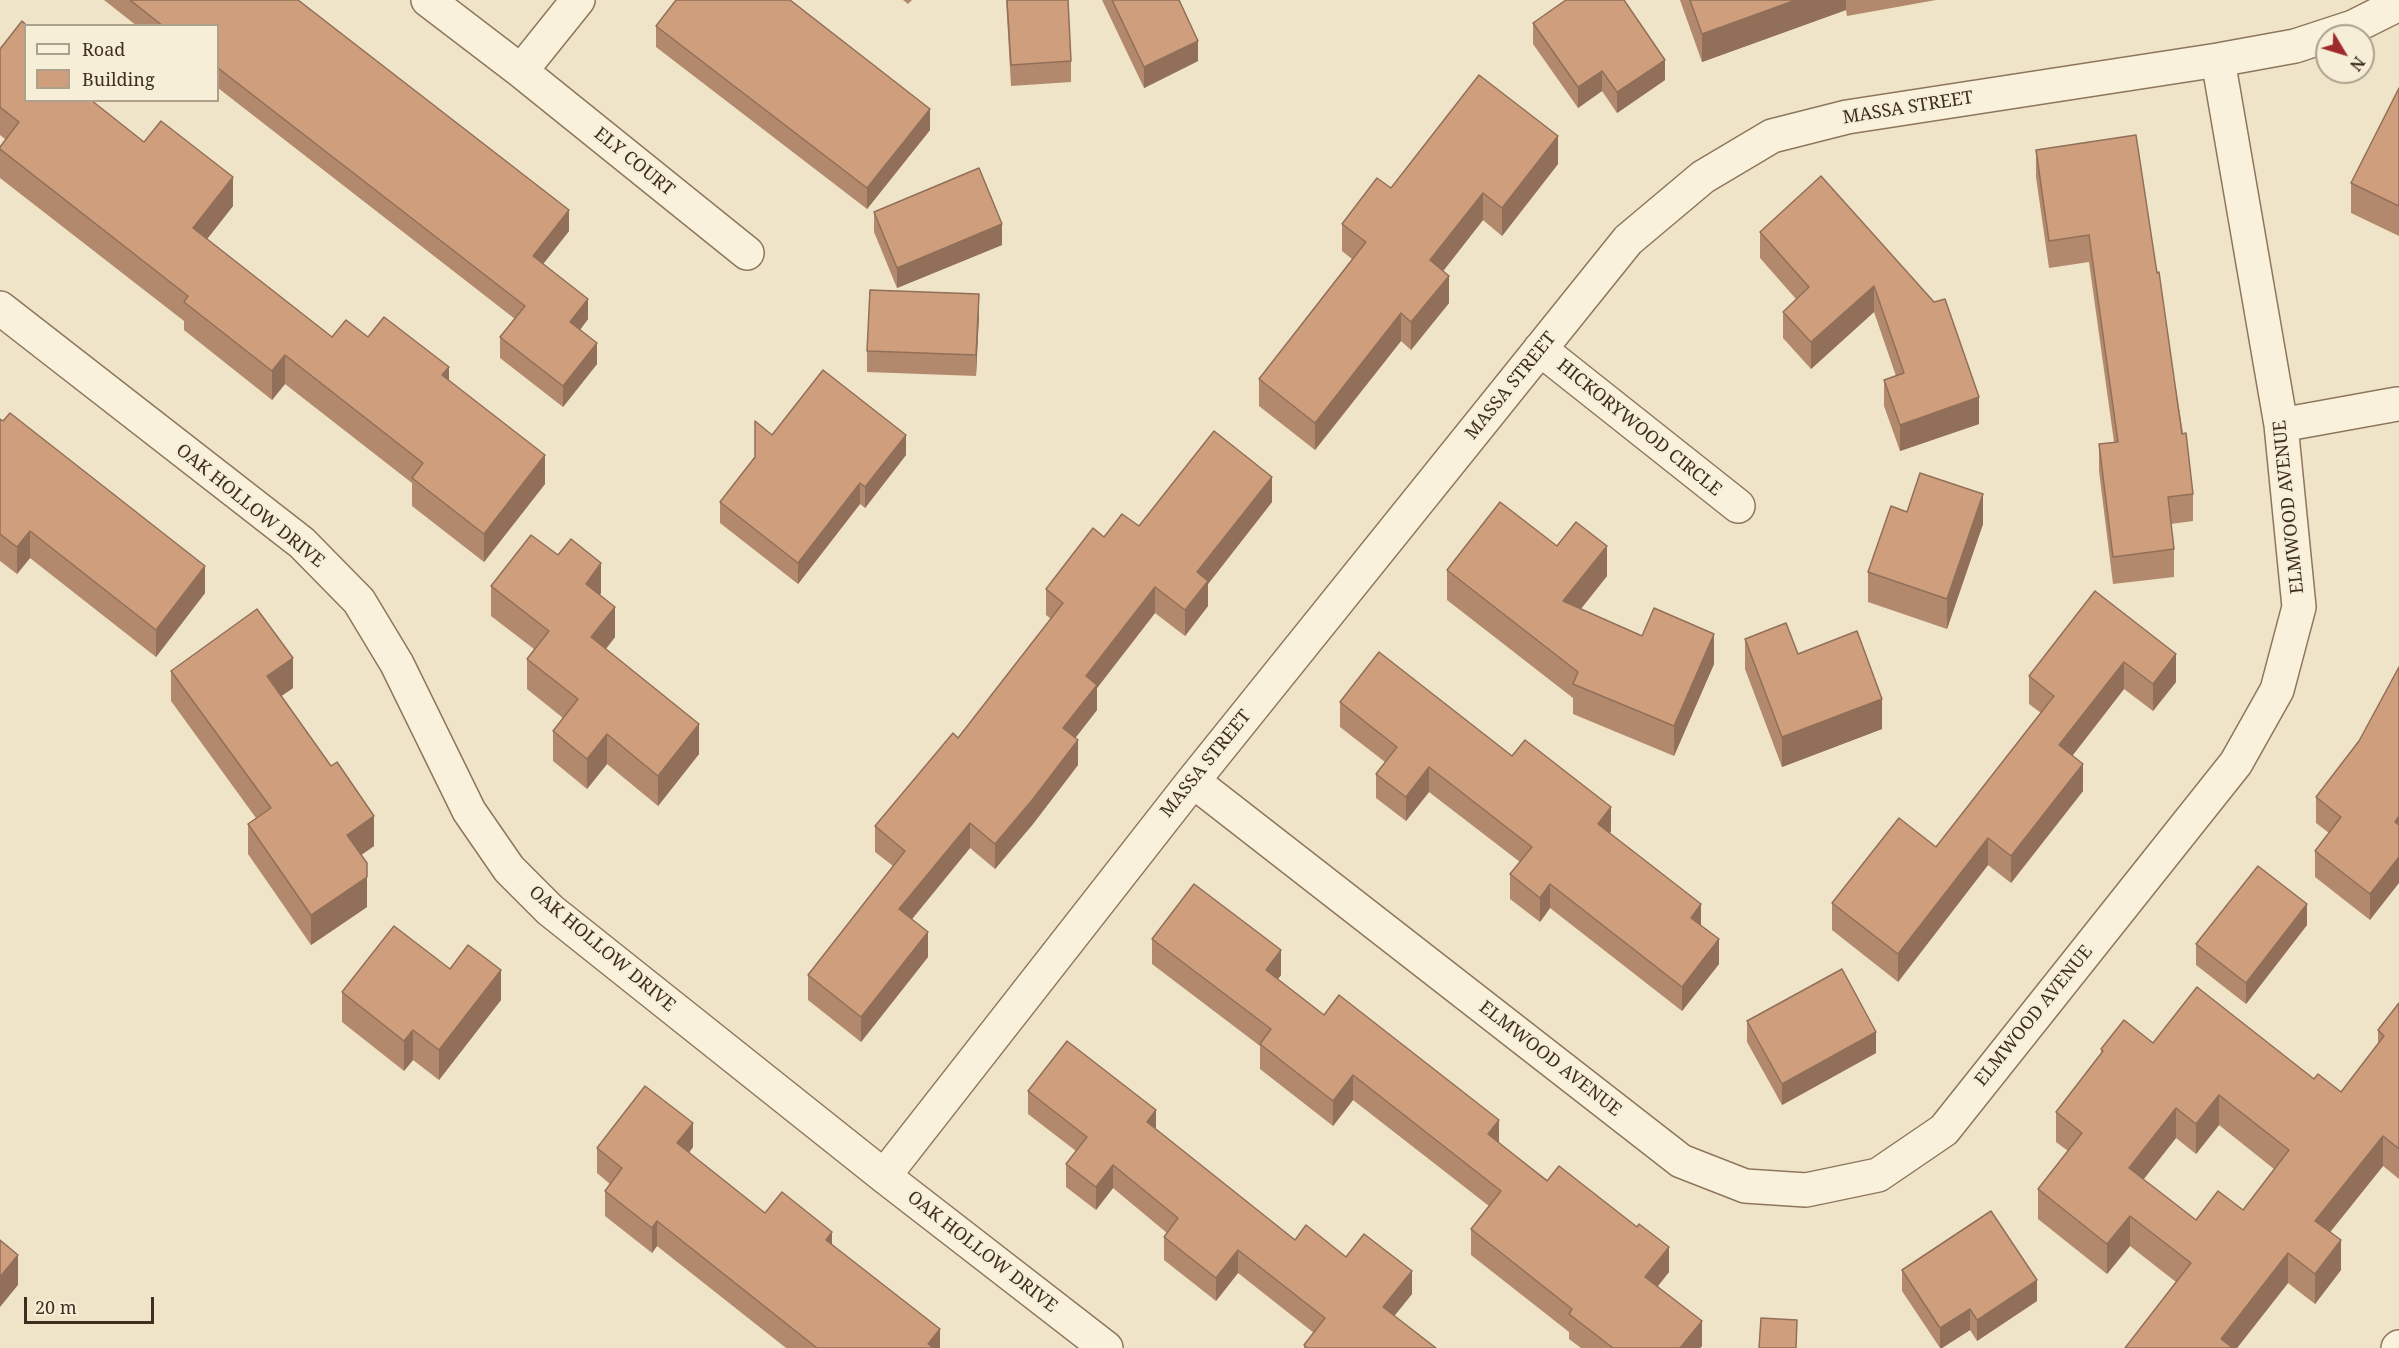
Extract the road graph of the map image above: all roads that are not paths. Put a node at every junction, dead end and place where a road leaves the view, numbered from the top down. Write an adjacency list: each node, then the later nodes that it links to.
1 (428, 0): 5 (street, ELY COURT)
2 (578, 0): 5 (street)
3 (2399, 4): 4 (street, MASSA STREET)
4 (2218, 60): 8 (street, MASSA STREET); 10 (street, ELMWOOD AVENUE)
5 (521, 71): 6 (street, ELY COURT)
6 (747, 253)
7 (0, 308): 13 (street, OAK HOLLOW DRIVE)
8 (1540, 349): 11 (street, HICKORYWOOD CIRCLE); 12 (street, MASSA STREET)
9 (2397, 404): 10 (street)
10 (2281, 425): 12 (street, ELMWOOD AVENUE)
11 (1738, 506)
12 (1193, 781): 13 (street, MASSA STREET)
13 (884, 1176): 14 (street, OAK HOLLOW DRIVE)
14 (1106, 1348)

